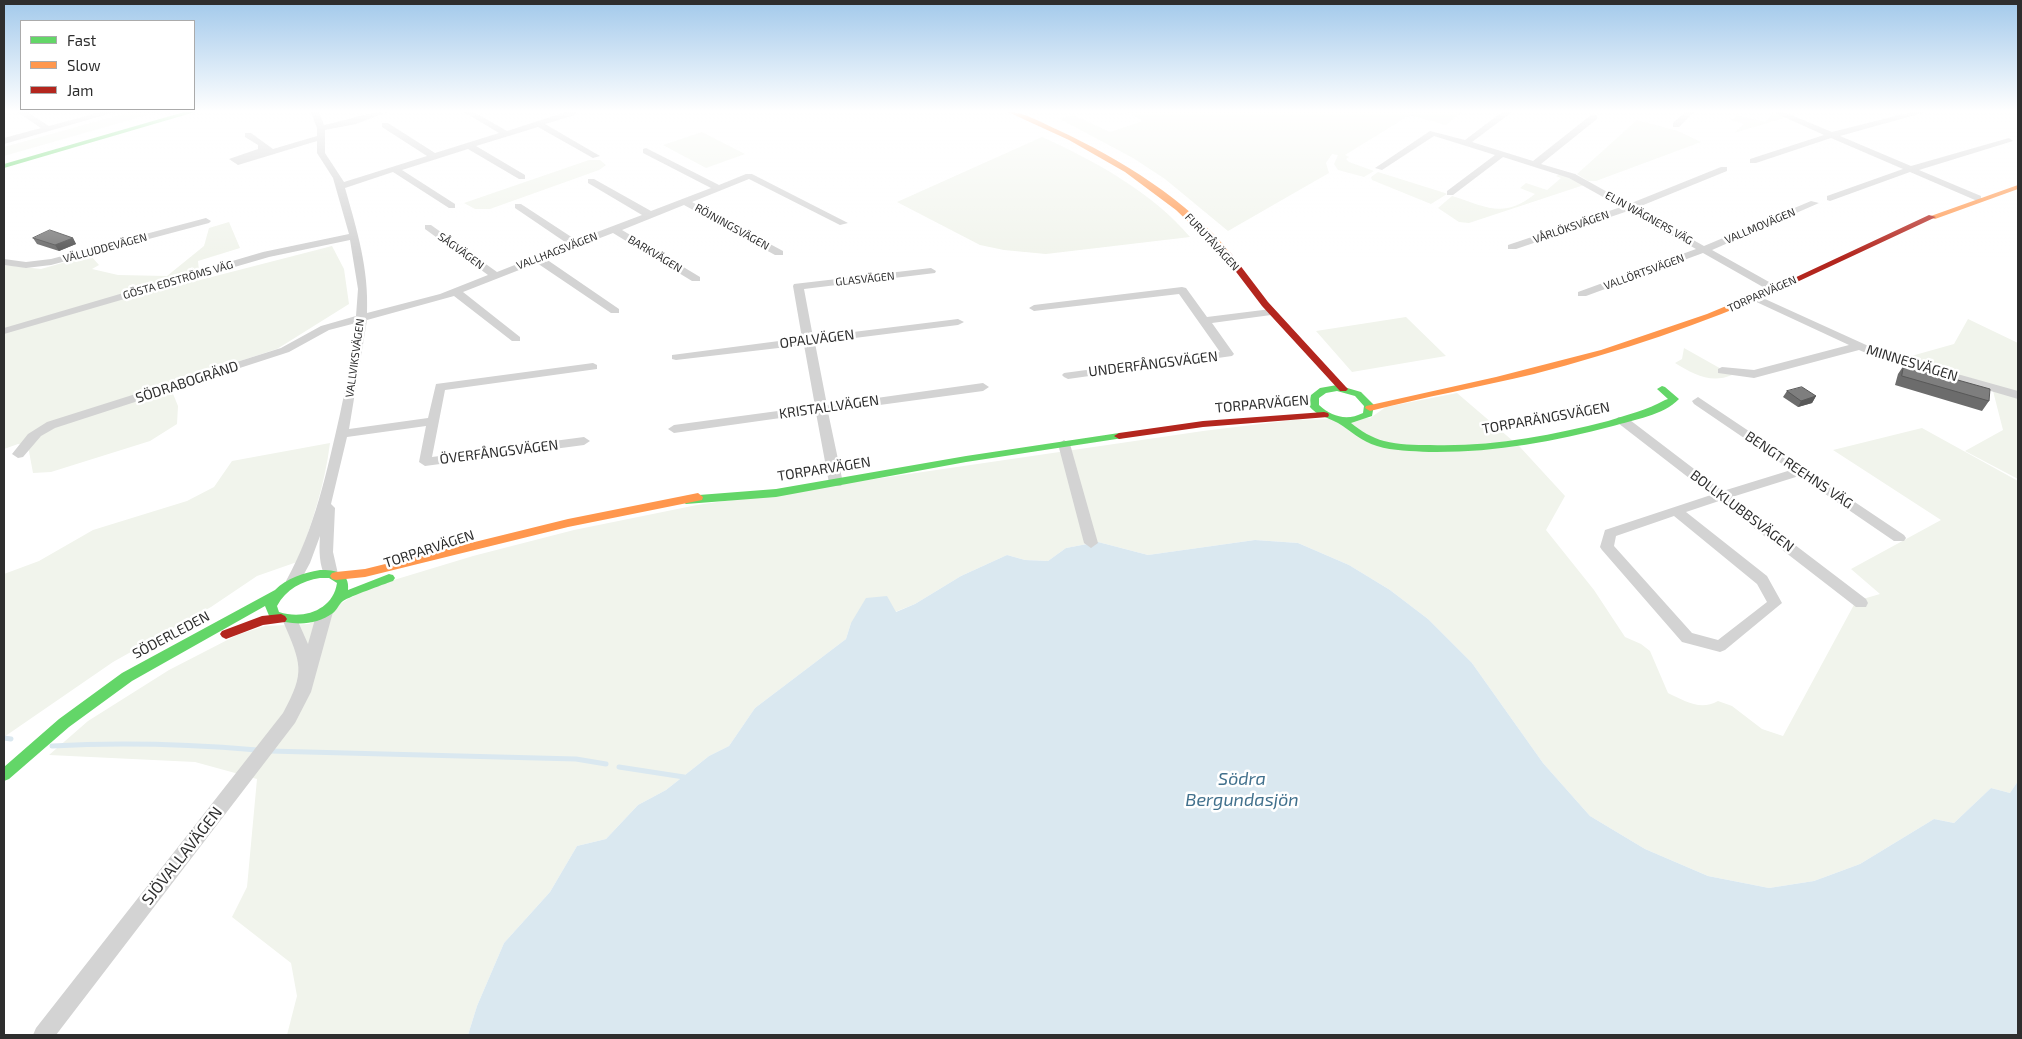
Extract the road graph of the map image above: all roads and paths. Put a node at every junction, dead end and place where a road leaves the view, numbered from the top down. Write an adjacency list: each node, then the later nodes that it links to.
1 (23, 160): 14 (street)
2 (326, 160): 21 (street, VALLVIKSVÄGEN)
3 (425, 160): 18 (street)
4 (494, 160): 19 (street)
5 (664, 160): 23 (street)
6 (1110, 160): 54 (street, FURUTÅVÄGEN)
7 (1391, 160): 15 (street, ELIN WÄGNERS VÄG)
8 (1493, 160): 24 (street)
9 (1523, 160): 13 (street, ELIN WÄGNERS VÄG)
10 (1539, 160): 13 (street)
11 (1891, 160): 17 (street)
12 (1941, 160): 17 (street)
13 (1535, 164): 31 (street, ELIN WÄGNERS VÄG)
14 (4, 166)
15 (1379, 168)
16 (1724, 169): 31 (street, VÅRLÖKSVÄGEN)
17 (1911, 169): 25 (street); 26 (street)
18 (396, 170): 21 (street); 29 (street)
19 (522, 178)
20 (591, 181): 32 (street)
21 (341, 186): 37 (street, VALLVIKSVÄGEN)
22 (2018, 187): 26 (street, TORPARVÄGEN)
23 (718, 188): 27 (street, VALLHAGSVÄGEN); 34 (street, VALLHAGSVÄGEN)
24 (1450, 193)
25 (1830, 198)
26 (1978, 198): 48 (street, TORPARVÄGEN)
27 (684, 202): 32 (street, VALLHAGSVÄGEN); 41 (street, RÖJNINGSVÄGEN)
28 (1814, 203): 40 (street, VALLMOVÄGEN)
29 (452, 206)
30 (518, 206): 38 (street)
31 (1630, 207): 39 (street, VÅRLÖKSVÄGEN); 40 (street, ELIN WÄGNERS VÄG)
32 (650, 215): 36 (street, VALLHAGSVÄGEN)
33 (206, 221): 43 (street, VÄLLUDDEVÄGEN)
34 (843, 223)
35 (428, 227): 45 (street, SÅGVÄGEN)
36 (614, 229): 38 (street, VALLHAGSVÄGEN); 46 (street, BARKVÄGEN)
37 (354, 236): 55 (street, VALLVIKSVÄGEN); 58 (street, GÖSTA EDSTRÖMS VÄG)
38 (575, 244): 42 (street, VALLHAGSVÄGEN)
39 (1512, 248)
40 (1706, 249): 48 (street, ELIN WÄGNERS VÄG); 50 (street, VALLÖRTSVÄGEN)
41 (779, 254)
42 (537, 258): 45 (street, VALLHAGSVÄGEN); 53 (street)
43 (4, 262)
44 (931, 271): 47 (street, GLASVÄGEN)
45 (495, 275): 49 (street, VALLHAGSVÄGEN)
46 (696, 279)
47 (798, 286): 60 (street)
48 (1774, 289): 51 (street, TORPARVÄGEN)
49 (455, 291): 55 (street, VALLHAGSVÄGEN); 59 (street)
50 (1582, 294)
51 (1754, 297): 61 (street, MINNESVÄGEN); 67 (street, TORPARVÄGEN)
52 (1034, 308): 56 (street, UNDERFÅNGSVÄGEN)
53 (615, 311)
54 (1271, 312): 56 (street); 63 (street, FURUTÅVÄGEN); 70 (street, FURUTÅVÄGEN)
55 (361, 317): 84 (street, VALLVIKSVÄGEN); 88 (street, SÖDRABOGRÄND)
56 (1205, 321): 66 (street, UNDERFÅNGSVÄGEN)
57 (958, 322): 60 (street, OPALVÄGEN)
58 (4, 331)
59 (516, 339)
60 (809, 340): 62 (street, OPALVÄGEN); 76 (street)
61 (1859, 346): 65 (street); 73 (street, MINNESVÄGEN)
62 (676, 357)
63 (1306, 366)
64 (593, 367): 81 (street, ÖVERFÅNGSVÄGEN)
65 (1722, 371)
66 (1068, 375)
67 (1496, 378): 72 (street, TORPARVÄGEN); 77 (street, TORPARVÄGEN)
68 (1315, 380): 74 (street)
69 (983, 387): 76 (street, KRISTALLVÄGEN)
70 (1343, 389): 72 (street); 74 (street, TORPARVÄGEN)
71 (1662, 389): 80 (street, TORPARÄNGSVÄGEN)
72 (1358, 394): 77 (street)
73 (2018, 395)
74 (1316, 396): 78 (street); 82 (street, TORPARVÄGEN)
75 (1698, 401): 89 (street, BENGT REEHNS VÄG)
76 (821, 408): 83 (street, KRISTALLVÄGEN); 90 (street)
77 (1369, 411): 79 (street, TORPARVÄGEN); 87 (street)
78 (1324, 415): 79 (street); 82 (street, TORPARVÄGEN)
79 (1340, 420): 87 (street, TORPARÄNGSVÄGEN)
80 (1622, 420): 87 (street, TORPARÄNGSVÄGEN); 92 (street, BOLLKLUBBSVÄGEN)
81 (434, 421): 84 (street); 85 (street, ÖVERFÅNGSVÄGEN)
82 (1203, 424): 86 (street, TORPARVÄGEN)
83 (674, 429)
84 (342, 434): 91 (street, VALLVIKSVÄGEN)
85 (584, 441)
86 (1064, 444): 90 (street, TORPARVÄGEN); 96 (street)
87 (1402, 446)
88 (18, 454)
89 (1802, 472): 92 (street); 95 (street, BENGT REEHNS VÄG)
90 (835, 478): 94 (street, TORPARVÄGEN)
91 (329, 492): 97 (street, VALLVIKSVÄGEN); 98 (street, VALLVIKSVÄGEN)
92 (1723, 497): 93 (street); 101 (street, BOLLKLUBBSVÄGEN)
93 (1676, 511): 93 (street)
94 (528, 533): 97 (street, TORPARVÄGEN); 100 (street, TORPARVÄGEN)
95 (1899, 538)
96 (1091, 542)
97 (334, 575): 98 (street, TORPARVÄGEN); 100 (street)
98 (293, 581): 99 (street, SÖDERLEDEN)
99 (277, 594): 103 (street); 105 (street, SÖDERLEDEN)
100 (340, 598): 102 (street)
101 (1861, 603)
102 (325, 612): 103 (street, SÖDERLEDEN); 104 (street, SJÖVALLAVÄGEN)
103 (286, 620): 104 (street, SJÖVALLAVÄGEN); 105 (street, SÖDERLEDEN)
104 (308, 670): 107 (street, SJÖVALLAVÄGEN)
105 (83, 708): 106 (street, SÖDERLEDEN)
106 (4, 775)
107 (43, 1035)

